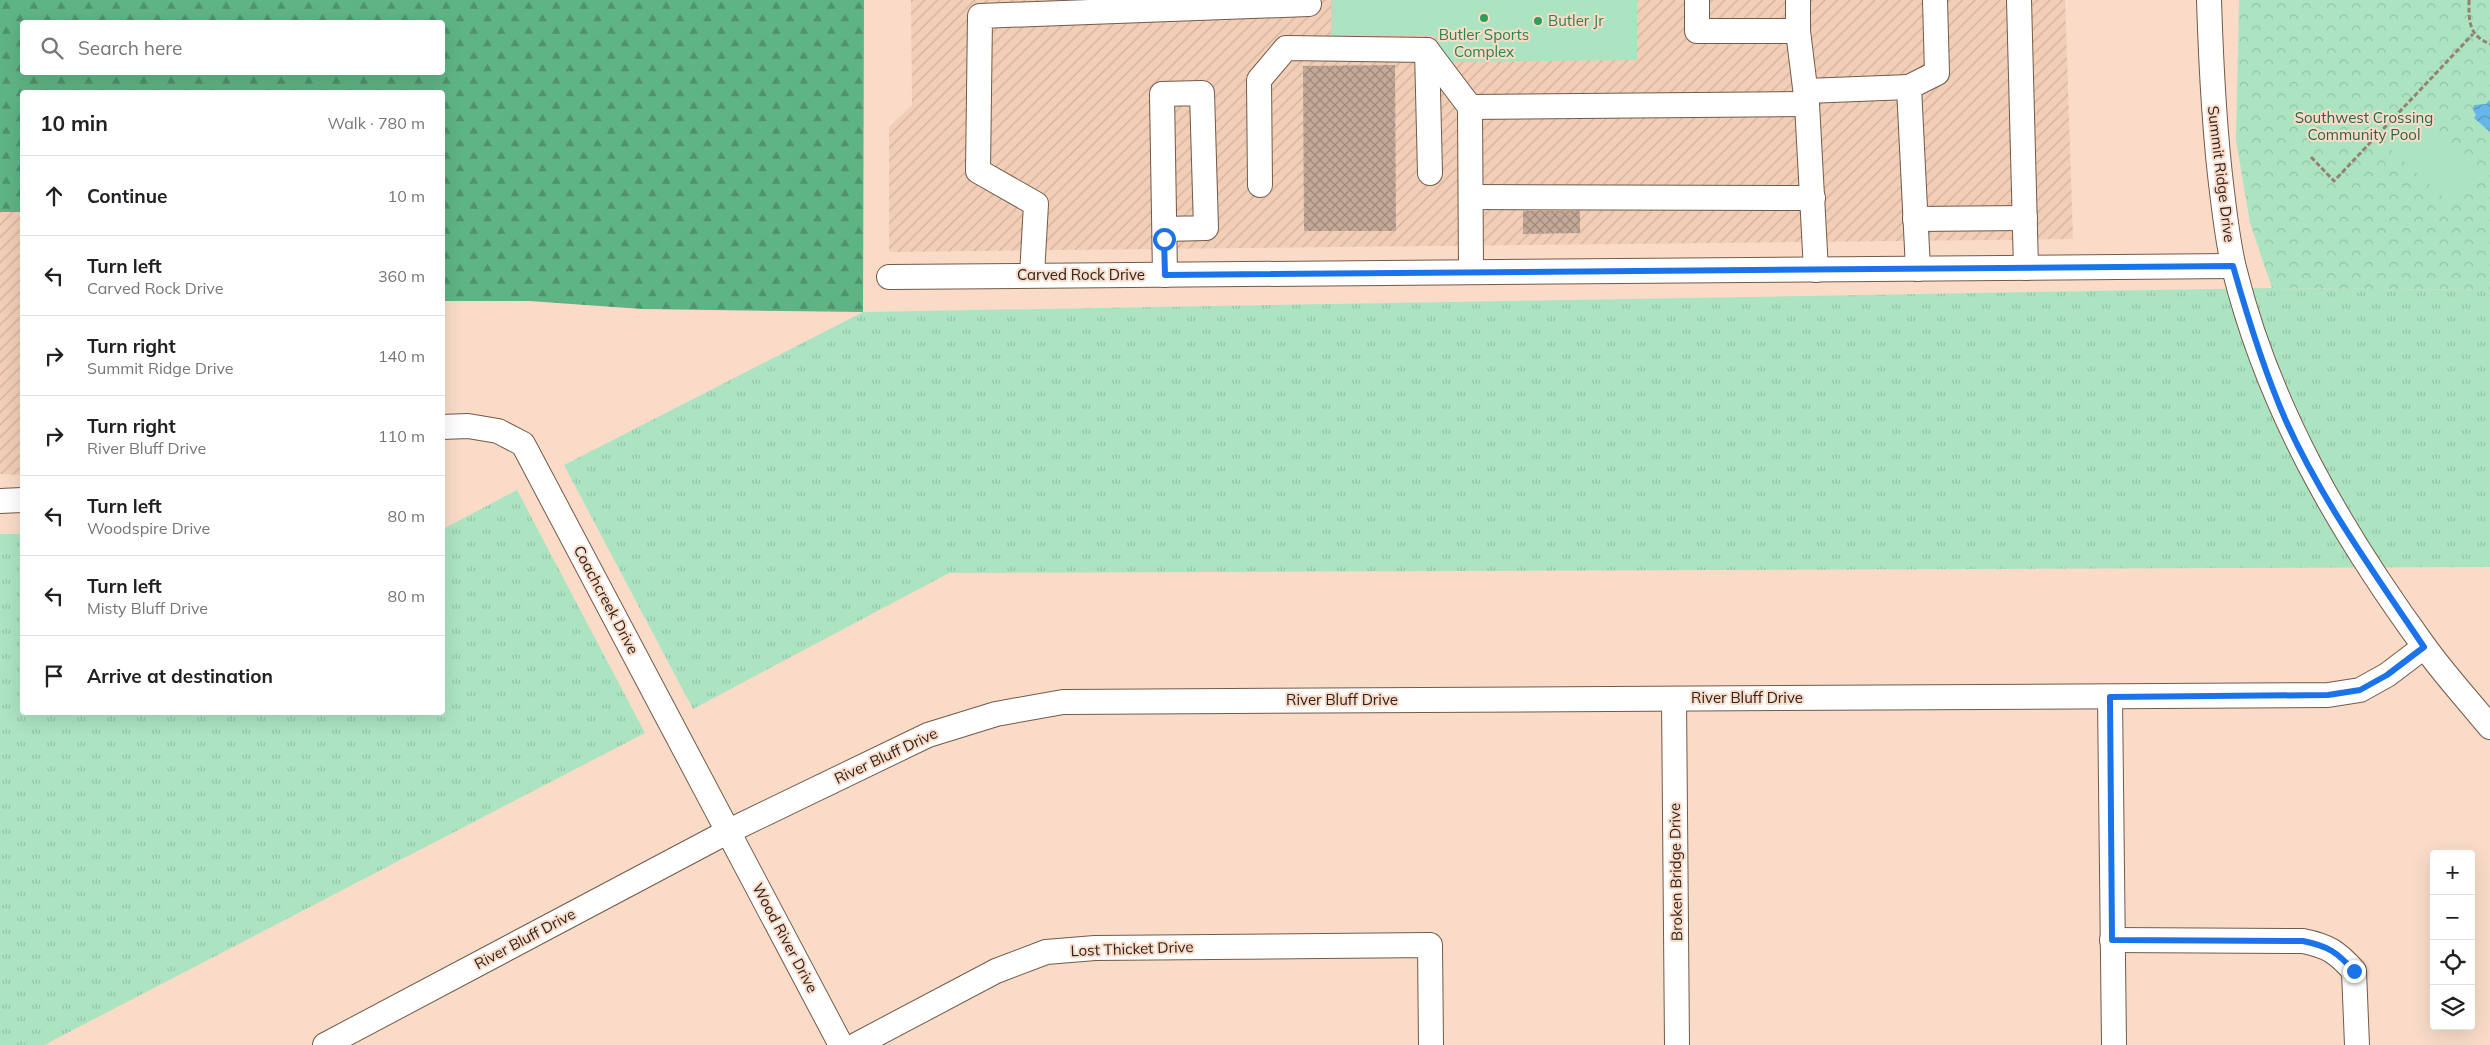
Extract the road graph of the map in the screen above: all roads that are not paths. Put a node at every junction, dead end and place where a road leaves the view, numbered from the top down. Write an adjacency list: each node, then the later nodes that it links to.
1 (1697, 0): 8 (street)
2 (1798, 0): 8 (street)
3 (1935, 0): 10 (street)
4 (2019, 0): 17 (street)
5 (2209, 0): 20 (street, Summit Ridge Drive)
6 (1309, 4): 7 (street)
7 (979, 8): 25 (street)
8 (1798, 31): 11 (street)
9 (1427, 50): 12 (street); 13 (street); 14 (street)
10 (1909, 87): 11 (street); 18 (street)
11 (1807, 98): 12 (street); 16 (street)
12 (1470, 107): 15 (street)
13 (1430, 173)
14 (1260, 185)
15 (1471, 197): 16 (street); 24 (street)
16 (1813, 198): 23 (street)
17 (2025, 218): 18 (street); 21 (street)
18 (1916, 219): 22 (street)
19 (1165, 229): 19 (street); 26 (street)
20 (2233, 266): 21 (street, Carved Rock Drive); 31 (street, Summit Ridge Drive)
21 (2026, 268): 22 (street, Carved Rock Drive)
22 (1918, 269): 23 (street, Carved Rock Drive)
23 (1816, 270): 24 (street, Carved Rock Drive)
24 (1471, 272): 26 (street, Carved Rock Drive)
25 (1032, 275): 26 (street, Carved Rock Drive); 27 (street, Carved Rock Drive)
26 (1165, 275)
27 (889, 277)
28 (445, 426): 35 (street, Coachcreek Drive)
29 (20, 500): 30 (street)
30 (0, 501)
31 (2424, 647): 32 (street, River Bluff Drive); 34 (street, Summit Ridge Drive)
32 (2110, 697): 33 (street, River Bluff Drive); 36 (street)
33 (1674, 699): 35 (street, River Bluff Drive); 41 (street, Broken Bridge Drive)
34 (2490, 727)
35 (727, 832): 37 (street, River Bluff Drive); 38 (street, Wood River Drive)
36 (2112, 940): 42 (street); 43 (street)
37 (325, 1045)
38 (841, 1045)
39 (856, 1045): 40 (street, Lost Thicket Drive)
40 (1431, 1045)
41 (1677, 1045)
42 (2114, 1045)
43 (2357, 1045)

